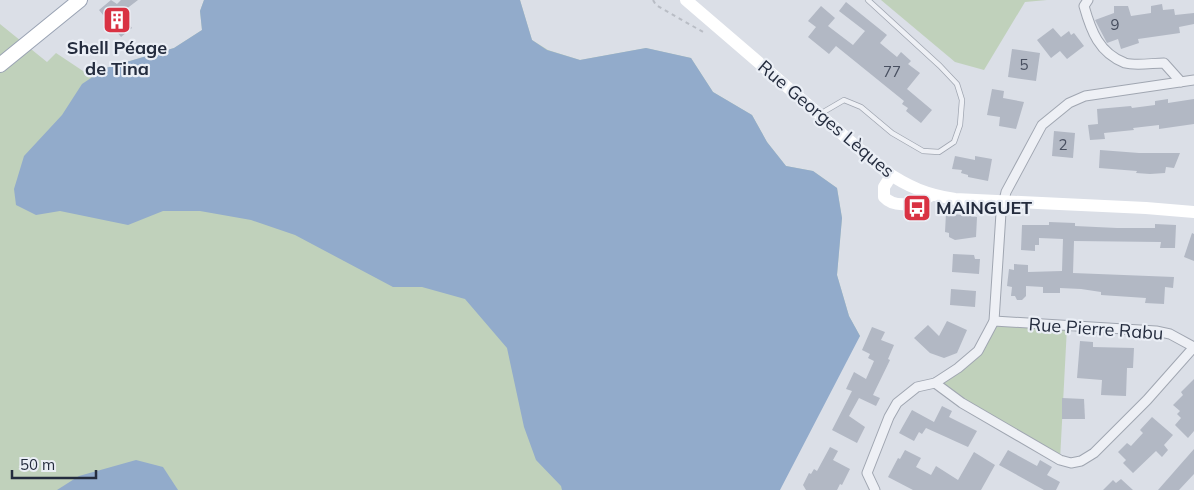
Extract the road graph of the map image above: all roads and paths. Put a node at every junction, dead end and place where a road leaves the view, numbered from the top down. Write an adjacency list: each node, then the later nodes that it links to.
1 (80, 0): 5 (main road)
2 (686, 0): 8 (main road, Rue Georges Lèques)
3 (868, 0): 8 (lane)
4 (1088, 0): 7 (street)
5 (0, 65)
6 (1194, 80): 7 (street)
7 (1181, 82): 11 (street)
8 (819, 115): 9 (main road, Rue Georges Lèques)
9 (891, 176): 10 (main road, Rue Georges Lèques); 10 (main road)
10 (932, 195): 11 (main road, Rue Georges Lèques)
11 (1003, 202): 12 (main road, Rue Georges Lèques); 13 (street)
12 (1194, 212)
13 (994, 321): 14 (street, Rue Pierre Rabu); 15 (street)
14 (1194, 347): 15 (street)
15 (935, 383): 16 (street)
16 (875, 490)

